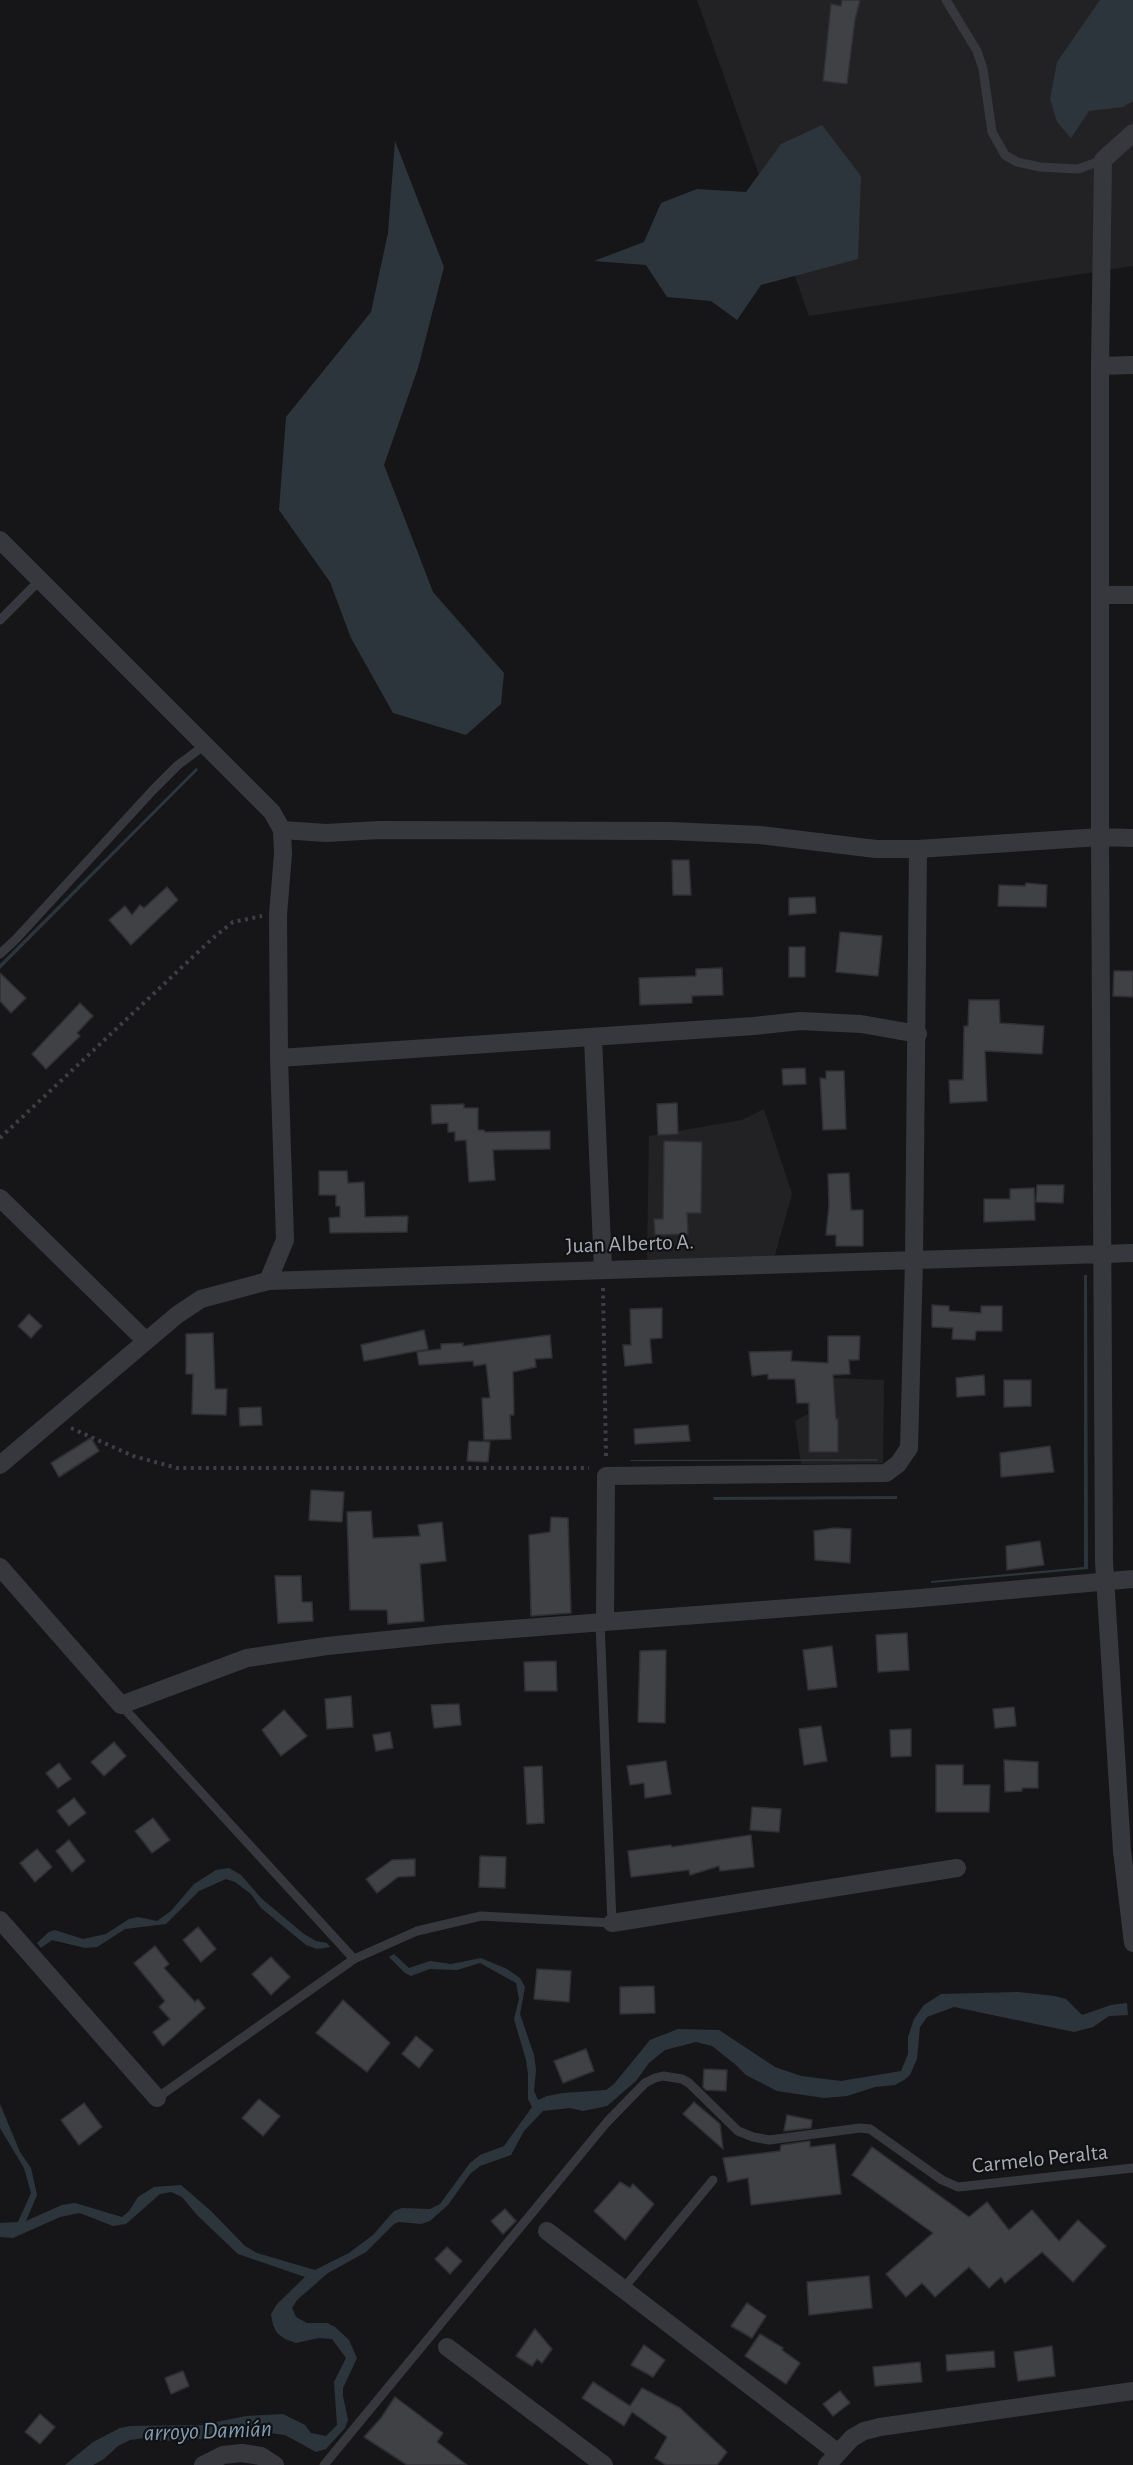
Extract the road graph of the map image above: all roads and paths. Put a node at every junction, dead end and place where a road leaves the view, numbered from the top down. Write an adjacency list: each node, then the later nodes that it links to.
1 (946, 0): 3 (lane)
2 (1133, 133): 3 (street)
3 (1103, 160): 5 (street)
4 (1133, 365): 5 (street)
5 (1100, 366): 8 (street)
6 (0, 540): 7 (street)
7 (40, 580): 10 (lane); 11 (street)
8 (1101, 595): 9 (street); 13 (street)
9 (1133, 596)
10 (0, 620)
11 (205, 745): 12 (street); 17 (lane)
12 (282, 830): 15 (street); 16 (street)
13 (1100, 837): 14 (street); 15 (street); 24 (street)
14 (1133, 838)
15 (918, 849): 18 (street)
16 (278, 915): 20 (street); 21 (path)
17 (0, 954)
18 (918, 1034): 19 (street); 25 (street)
19 (593, 1038): 20 (street); 26 (street)
20 (279, 1058): 27 (street)
21 (0, 1138)
22 (0, 1198): 28 (street)
23 (1133, 1253): 24 (street, Juan Alberto A.)
24 (1102, 1254): 25 (street, Juan Alberto A.); 34 (street)
25 (914, 1261): 26 (street, Juan Alberto A.); 31 (street)
26 (603, 1269): 27 (street, Juan Alberto A.); 31 (path)
27 (268, 1281): 28 (street, Juan Alberto A.)
28 (146, 1341): 29 (street, Juan Alberto A.)
29 (55, 1418): 30 (street, Juan Alberto A.); 31 (path)
30 (0, 1465)
31 (606, 1472): 35 (street)
32 (0, 1567): 36 (street)
33 (1133, 1579): 34 (street)
34 (1105, 1581): 35 (street); 37 (street)
35 (603, 1621): 36 (street); 40 (lane)
36 (121, 1705): 42 (lane)
37 (1127, 1850): 41 (street)
38 (957, 1868): 40 (street)
39 (0, 1920): 43 (street)
40 (612, 1923): 42 (lane)
41 (1133, 1943)
42 (354, 1959): 43 (lane)
43 (157, 2098)
44 (1133, 2168): 53 (lane, Carmelo Peralta)
45 (713, 2180): 47 (lane)
46 (547, 2230): 47 (street)
47 (623, 2289): 50 (street)
48 (447, 2346): 54 (street)
49 (1133, 2391): 50 (street)
50 (832, 2458)
51 (203, 2465): 52 (street)
52 (275, 2465)
53 (324, 2465)
54 (604, 2465)

